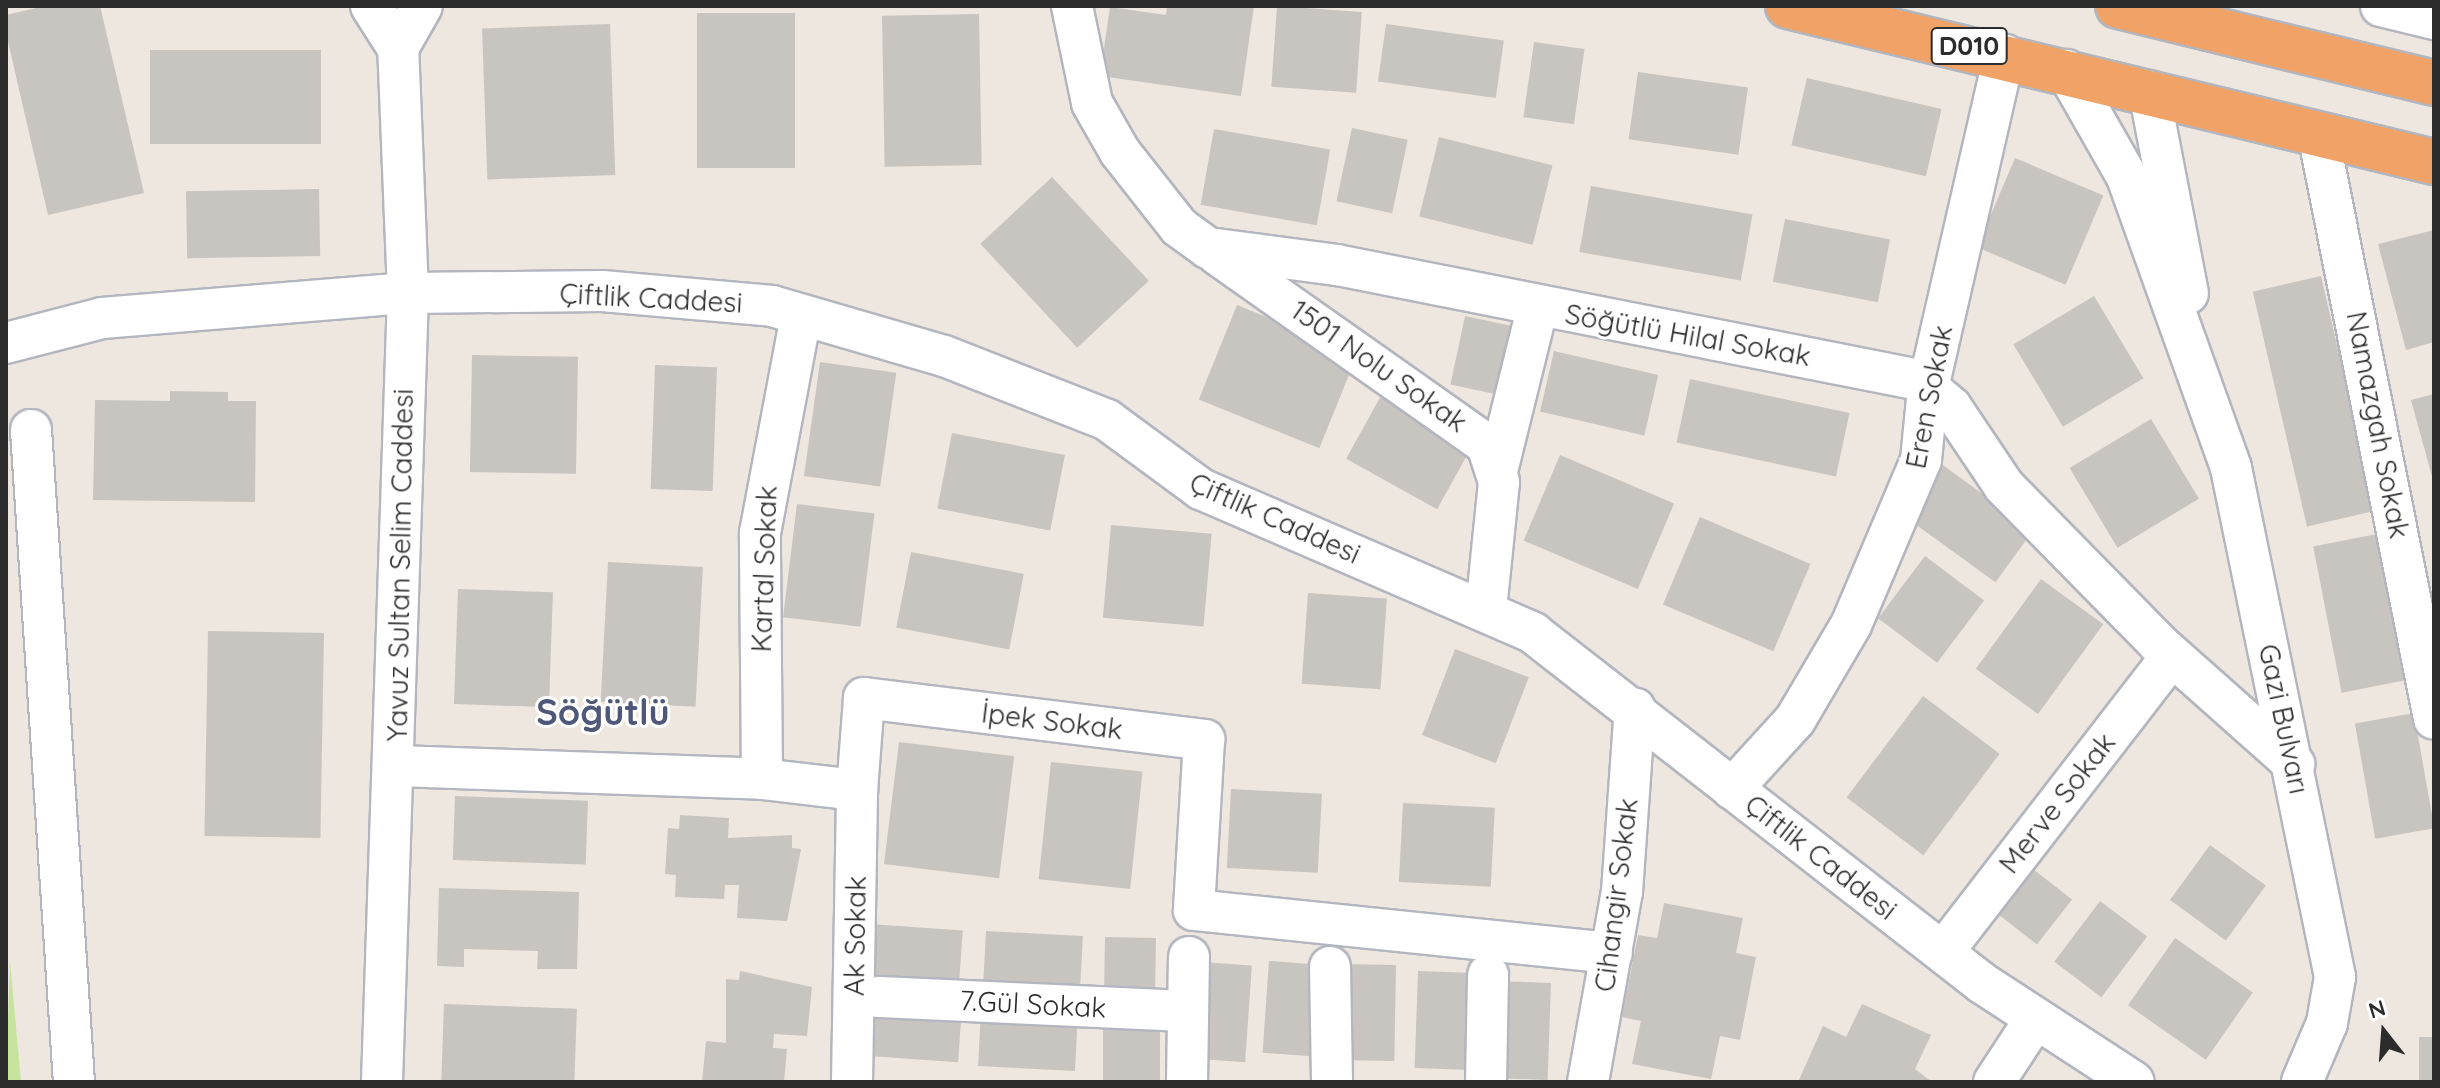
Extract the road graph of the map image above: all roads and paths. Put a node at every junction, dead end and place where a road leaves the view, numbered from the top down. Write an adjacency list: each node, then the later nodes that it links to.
1 (371, 6): 8 (street)
2 (422, 6): 8 (street)
3 (1072, 6): 15 (street)
4 (1788, 6): 9 (highway, D010)
5 (2381, 6): 7 (street)
6 (2138, 11): 11 (highway)
7 (2434, 19)
8 (398, 48): 16 (street, Yavuz Sultan Selim Caddesi)
9 (2004, 55): 10 (highway, D010); 21 (street, Eren Sokak)
10 (2066, 70): 12 (highway, D010); 20 (street, Gazi Bulvarı)
11 (2434, 83)
12 (2149, 91): 13 (highway, D010); 20 (street, Gazi Bulvarı)
13 (2318, 133): 14 (highway, D010); 25 (street, Namazgah Sokak)
14 (2434, 162)
15 (1208, 248): 17 (street, Söğütlü Hilal Sokak); 23 (street, 1501 Nolu Sokak)
16 (408, 293): 18 (street, Çiftlik Caddesi); 19 (street, Çiftlik Caddesi); 30 (street, Yavuz Sultan Selim Caddesi)
17 (1537, 309): 21 (street, Söğütlü Hilal Sokak); 23 (street)
18 (801, 316): 24 (street, Çiftlik Caddesi); 31 (street, Kartal Sokak)
19 (6, 343)
20 (2196, 357): 29 (street, Gazi Bulvarı)
21 (1928, 388): 26 (street, Söğütlü Hilal Sokak); 32 (street, Eren Sokak)
22 (31, 430): 42 (street)
23 (1498, 467): 24 (street)
24 (1486, 611): 27 (street, Çiftlik Caddesi)
25 (2426, 617): 28 (street, Namazgah Sokak)
26 (2172, 656): 29 (street, Söğütlü Hilal Sokak); 34 (street, Merve Sokak)
27 (1635, 708): 32 (street, Çiftlik Caddesi); 35 (street, Cihangir Sokak)
28 (2434, 719)
29 (2294, 764): 51 (street, Gazi Bulvarı)
30 (397, 766): 31 (street); 43 (street, Yavuz Sultan Selim Caddesi)
31 (762, 779): 33 (street)
32 (1732, 789): 34 (street, Çiftlik Caddesi)
33 (857, 790): 35 (street, İpek Sokak); 44 (street, Ak Sokak)
34 (1943, 952): 41 (street, Çiftlik Caddesi)
35 (1612, 953): 48 (street, Cihangir Sokak)
36 (1189, 957): 40 (street)
37 (1330, 967): 46 (street)
38 (1488, 975): 47 (street)
39 (878, 997): 40 (street, 7.Gül Sokak)
40 (1187, 1011): 45 (street)
41 (2034, 1021): 49 (street); 50 (street, Çiftlik Caddesi)
42 (74, 1082)
43 (382, 1082)
44 (852, 1082)
45 (1187, 1082)
46 (1332, 1082)
47 (1486, 1082)
48 (1588, 1082)
49 (1994, 1082)
50 (2134, 1082)
51 (2302, 1082)

